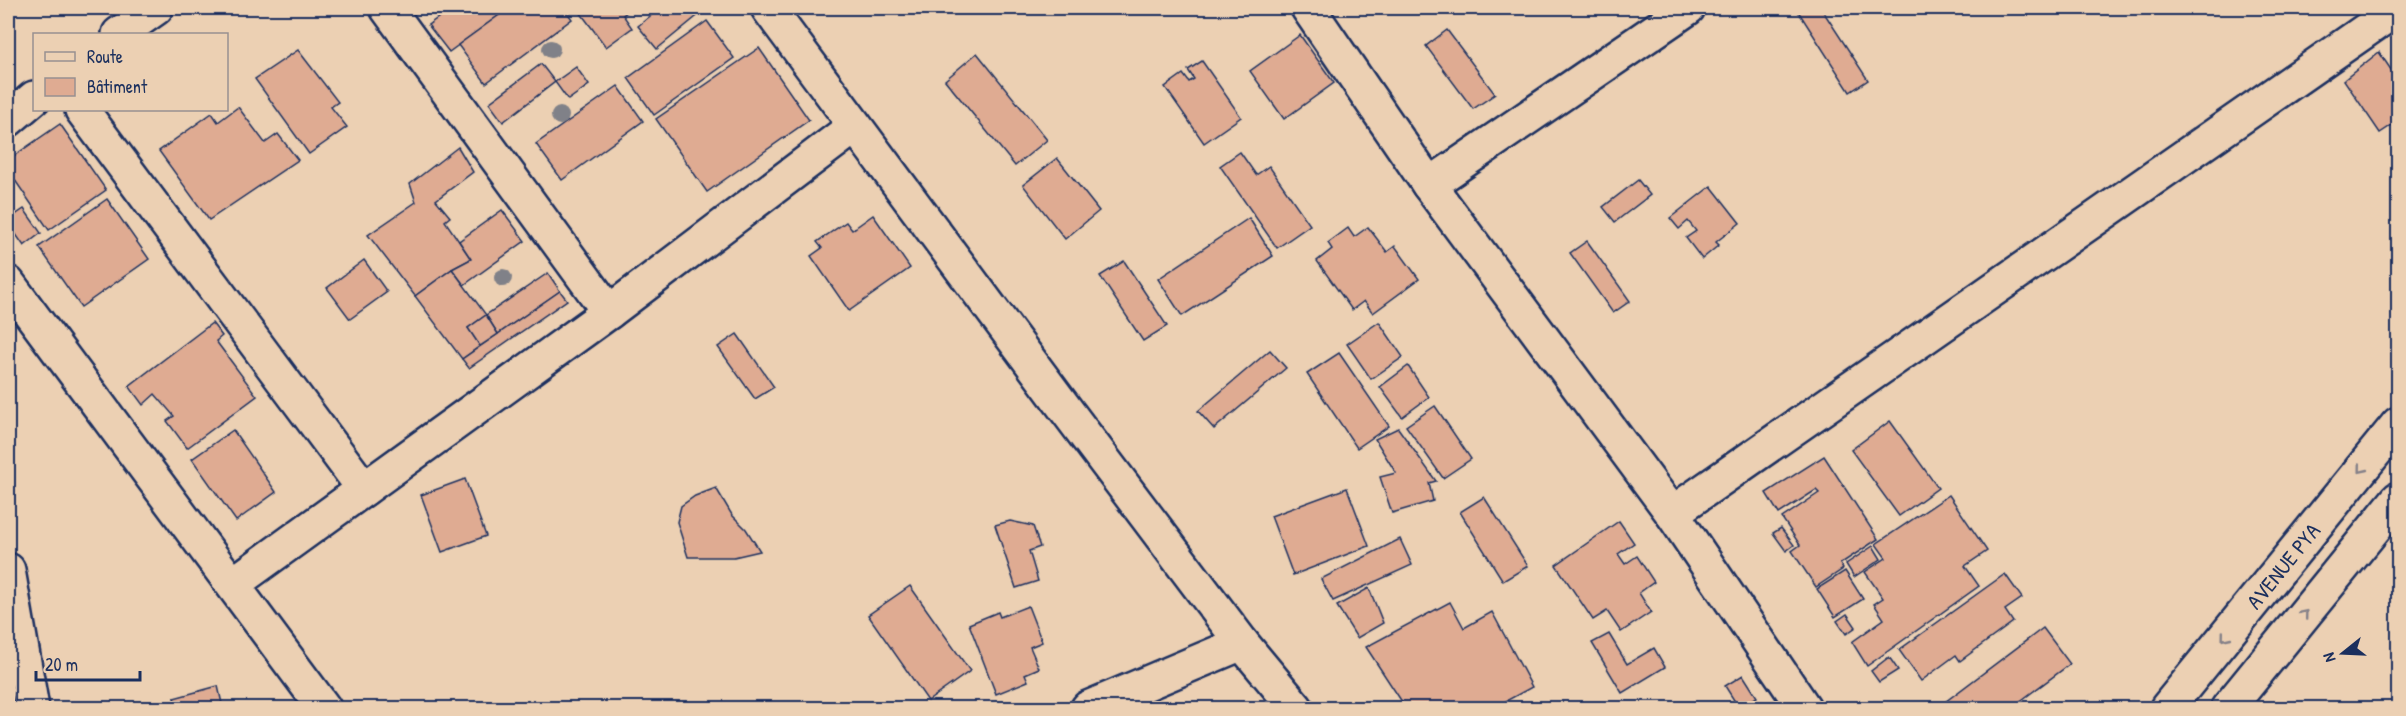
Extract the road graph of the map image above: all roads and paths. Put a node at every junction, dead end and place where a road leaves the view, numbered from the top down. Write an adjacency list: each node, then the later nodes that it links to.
1 (156, 8): 7 (street)
2 (387, 8): 14 (street)
3 (768, 8): 11 (street)
4 (1308, 8): 12 (street)
5 (1688, 8): 12 (street)
6 (2398, 8): 18 (street)
7 (120, 33)
8 (33, 99): 10 (street)
9 (83, 111): 16 (street)
10 (8, 120)
11 (855, 126): 14 (street); 21 (street)
12 (1429, 185): 18 (street)
13 (8, 282): 20 (street)
14 (609, 312): 16 (street)
15 (2398, 424): 27 (street, AVENUE PYA, one-way to 27)
16 (364, 489): 20 (street)
17 (2398, 499): 28 (street, AVENUE PYA, one-way to 17)
18 (1672, 513): 26 (street)
19 (8, 570): 22 (street)
20 (233, 584): 23 (street)
21 (1242, 643): 24 (street); 25 (street)
22 (32, 708)
23 (324, 708)
24 (1088, 708)
25 (1296, 708)
26 (1804, 708)
27 (2167, 708)
28 (2228, 708)

